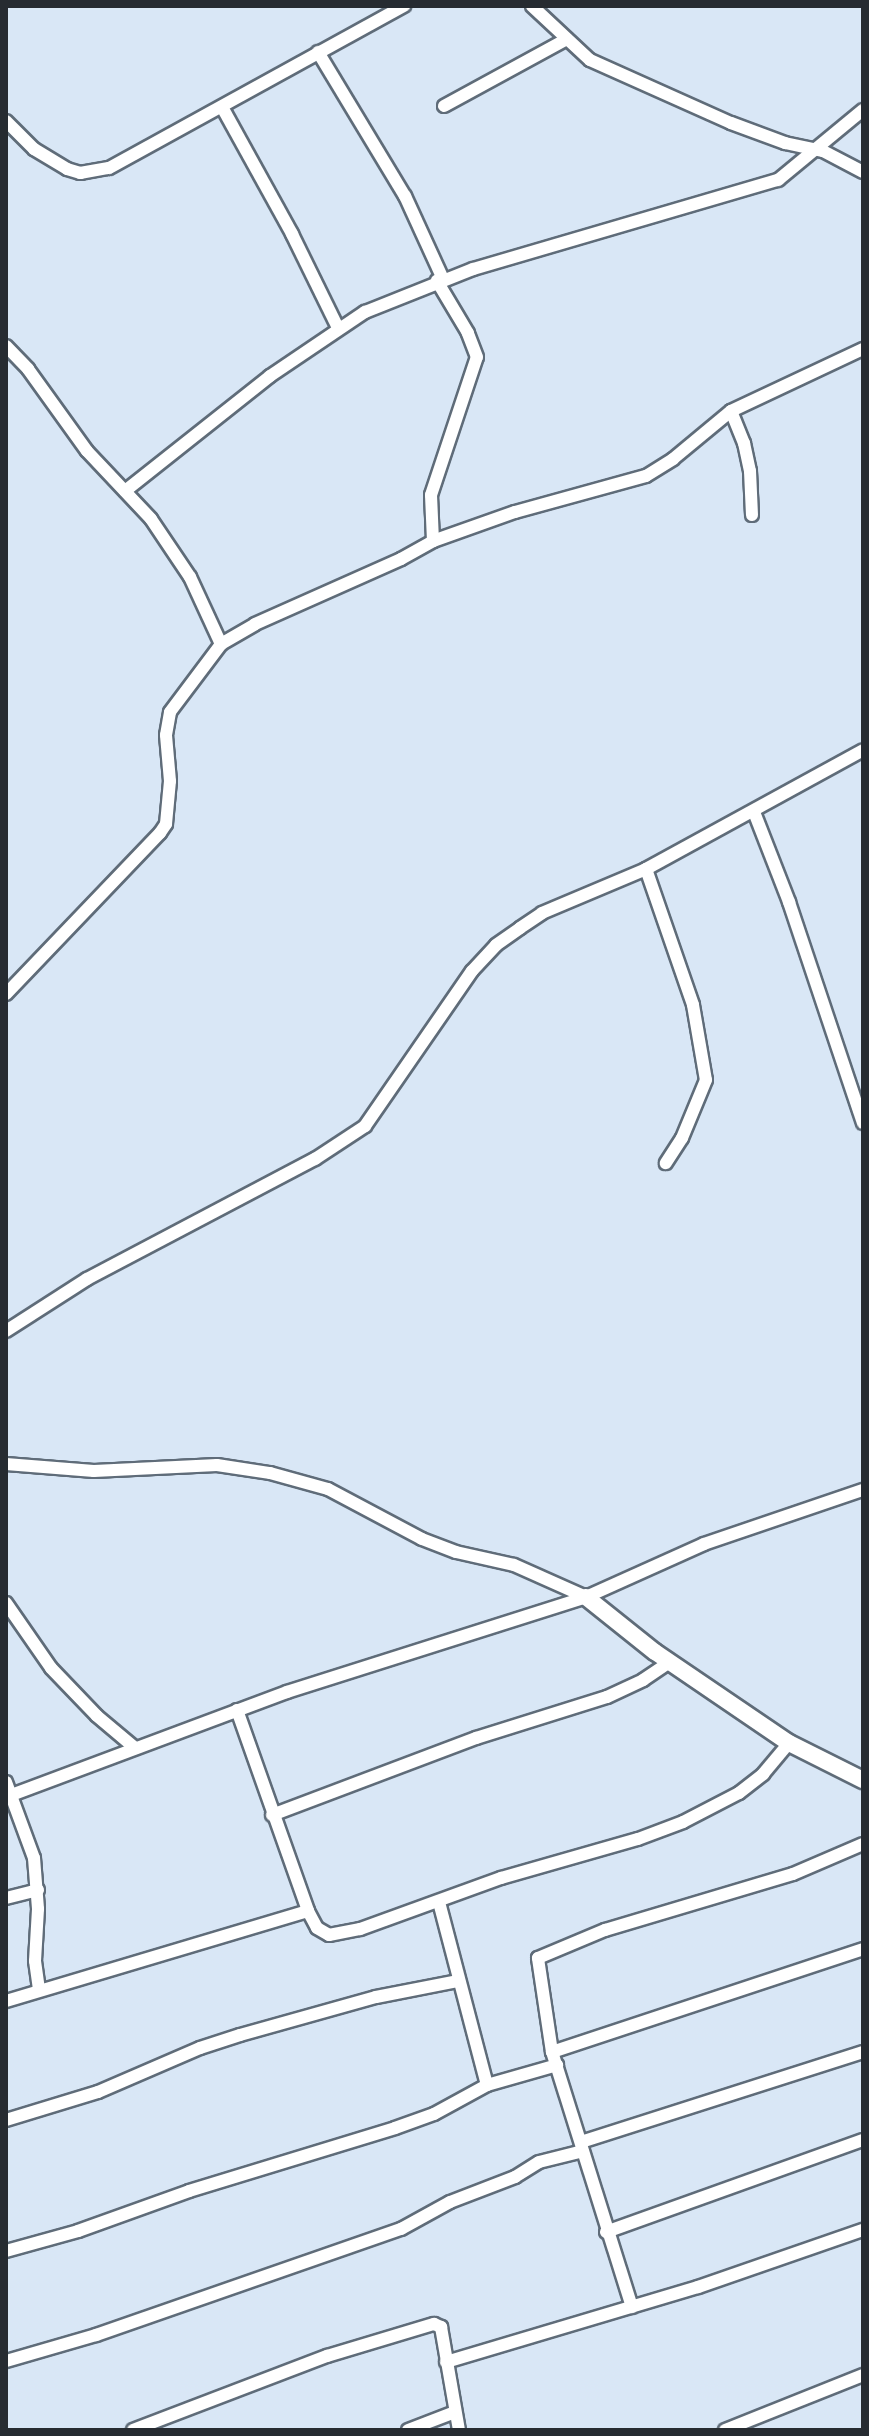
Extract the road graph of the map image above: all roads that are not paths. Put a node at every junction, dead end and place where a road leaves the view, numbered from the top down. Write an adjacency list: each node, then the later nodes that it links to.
1 (404, 6): 4 (street)
2 (532, 6): 3 (street)
3 (567, 39): 5 (street); 9 (street)
4 (318, 52): 6 (street); 11 (street)
5 (444, 106)
6 (222, 107): 8 (street); 12 (street)
7 (863, 110): 9 (street)
8 (6, 121)
9 (815, 149): 10 (street); 11 (street)
10 (863, 172)
11 (440, 280): 12 (street); 18 (street)
12 (338, 328): 16 (street)
13 (6, 346): 16 (street)
14 (863, 349): 15 (street)
15 (731, 411): 17 (street); 18 (street)
16 (125, 491): 19 (street)
17 (752, 515)
18 (433, 541): 19 (street)
19 (221, 644): 23 (street)
20 (863, 750): 21 (street)
21 (754, 812): 22 (street); 24 (street)
22 (646, 869): 25 (street); 26 (street)
23 (6, 994)
24 (863, 1123)
25 (666, 1163)
26 (6, 1331)
27 (6, 1464): 29 (street)
28 (863, 1490): 29 (street)
29 (586, 1597): 31 (street); 32 (street)
30 (6, 1603): 34 (street)
31 (670, 1662): 33 (street); 38 (street)
32 (237, 1710): 34 (street); 38 (street)
33 (789, 1743): 35 (street); 42 (street)
34 (135, 1748): 37 (street)
35 (863, 1780)
36 (6, 1782): 37 (street)
37 (9, 1796): 40 (street)
38 (272, 1815): 43 (street)
39 (863, 1844): 48 (street)
40 (38, 1890): 41 (street); 46 (street)
41 (6, 1898)
42 (439, 1902): 43 (street); 45 (street)
43 (308, 1911): 46 (street)
44 (863, 1949): 48 (street)
45 (458, 1981): 51 (street); 52 (street)
46 (39, 1990): 47 (street)
47 (6, 2001)
48 (552, 2052): 50 (street)
49 (863, 2052): 54 (street)
50 (557, 2065): 51 (street); 54 (street)
51 (487, 2085): 57 (street)
52 (6, 2120)
53 (863, 2140): 56 (street)
54 (582, 2146): 56 (street); 59 (street)
55 (863, 2230): 58 (street)
56 (606, 2232): 58 (street)
57 (6, 2251)
58 (632, 2307): 60 (street)
59 (6, 2361)
60 (446, 2362): 62 (street); 63 (street)
61 (863, 2375): 66 (street)
62 (455, 2412): 64 (street); 65 (street)
63 (133, 2430)
64 (408, 2430)
65 (459, 2430)
66 (725, 2430)

